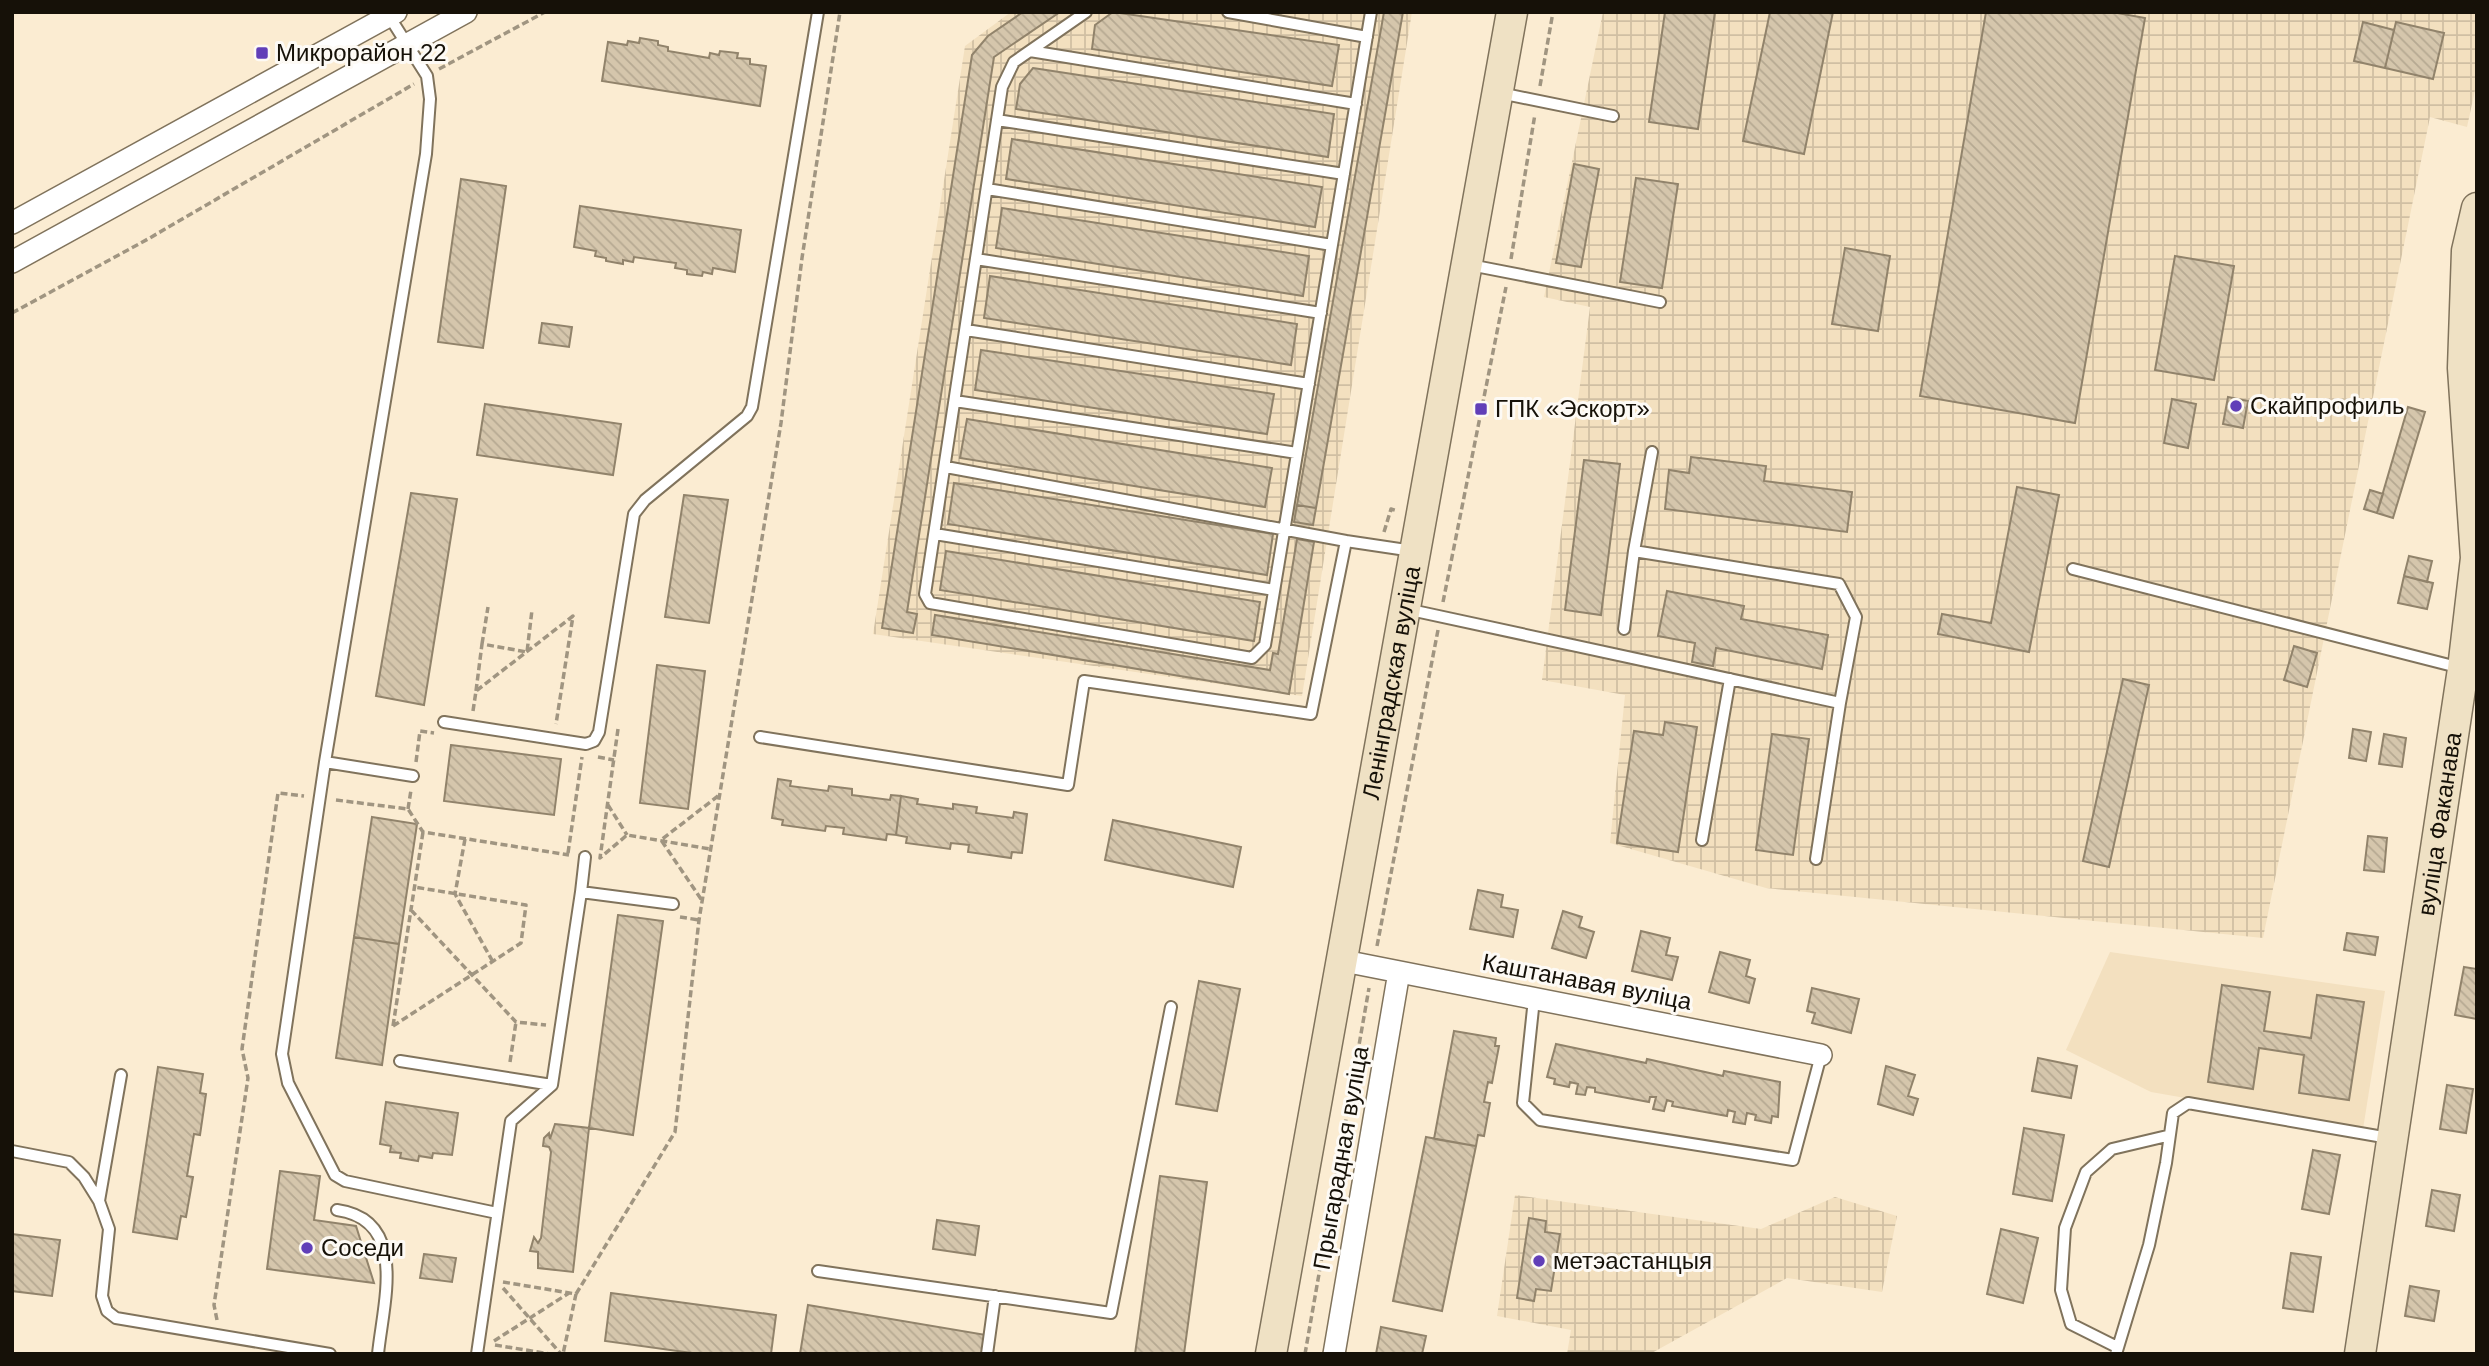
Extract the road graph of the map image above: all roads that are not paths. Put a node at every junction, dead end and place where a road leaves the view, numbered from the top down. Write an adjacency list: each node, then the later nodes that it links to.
1 (466, 12): 9 (street)
2 (818, 12): 43 (lane)
3 (1086, 12): 10 (lane)
4 (1228, 12): 8 (lane)
5 (1371, 12): 8 (lane)
6 (1512, 12): 11 (main road, Ленінградская вуліца)
7 (393, 14): 9 (lane); 18 (street)
8 (1367, 37): 12 (lane)
9 (409, 44): 21 (street); 45 (lane)
10 (1030, 51): 12 (lane); 14 (lane)
11 (1498, 93): 13 (lane); 22 (main road, Ленінградская вуліца)
12 (1356, 104): 15 (lane)
13 (1613, 116)
14 (997, 120): 15 (lane); 16 (lane)
15 (1344, 174): 19 (lane)
16 (987, 190): 19 (lane); 20 (lane)
17 (2477, 208): 40 (main road, вуліца Факанава)
18 (12, 223)
19 (1332, 245): 24 (lane)
20 (976, 259): 24 (lane); 25 (lane)
21 (12, 262)
22 (1467, 264): 23 (lane); 35 (main road, Ленінградская вуліца)
23 (1660, 302)
24 (1321, 313): 26 (lane)
25 (966, 330): 26 (lane); 27 (lane)
26 (1308, 384): 29 (lane)
27 (955, 401): 29 (lane); 30 (lane)
28 (1652, 452): 34 (lane)
29 (1297, 453): 31 (lane)
30 (946, 467): 31 (lane); 32 (lane)
31 (1285, 528): 33 (lane); 37 (lane)
32 (935, 534): 37 (lane); 37 (lane)
33 (1346, 541): 35 (lane); 44 (lane)
34 (1634, 551): 39 (lane); 42 (lane)
35 (1416, 552): 38 (main road, Ленінградская вуліца)
36 (2073, 569): 40 (lane)
37 (1274, 590)
38 (1406, 609): 41 (lane); 52 (main road, Ленінградская вуліца)
39 (1624, 629)
40 (2463, 669): 61 (main road, вуліца Факанава)
41 (1730, 679): 42 (lane); 47 (lane)
42 (1840, 703): 49 (lane)
43 (444, 722)
44 (760, 737)
45 (325, 762): 46 (lane); 65 (lane)
46 (414, 775)
47 (1702, 840)
48 (585, 857): 50 (lane)
49 (1816, 859)
50 (581, 892): 51 (lane); 59 (lane)
51 (673, 904)
52 (1344, 961): 53 (street, Каштанавая вуліца); 73 (main road, Ленінградская вуліца)
53 (1399, 972): 54 (street, Каштанавая вуліца); 74 (street, Прыгарадная вуліца)
54 (1534, 999): 56 (street, Каштанавая вуліца); 56 (lane)
55 (1171, 1007): 67 (lane)
56 (1821, 1055)
57 (400, 1061): 59 (lane)
58 (121, 1075): 63 (lane)
59 (552, 1085): 65 (lane)
60 (2167, 1136): 61 (lane); 68 (lane); 68 (lane)
61 (2392, 1139): 75 (main road, вуліца Факанава)
62 (12, 1151): 63 (lane)
63 (99, 1201): 69 (lane)
64 (337, 1210): 70 (lane)
65 (497, 1213): 71 (lane)
66 (818, 1272): 67 (lane)
67 (995, 1296): 72 (lane)
68 (2117, 1351)
69 (330, 1354)
70 (378, 1354)
71 (477, 1354)
72 (987, 1354)
73 (1271, 1354)
74 (1334, 1354)
75 (2360, 1354)

